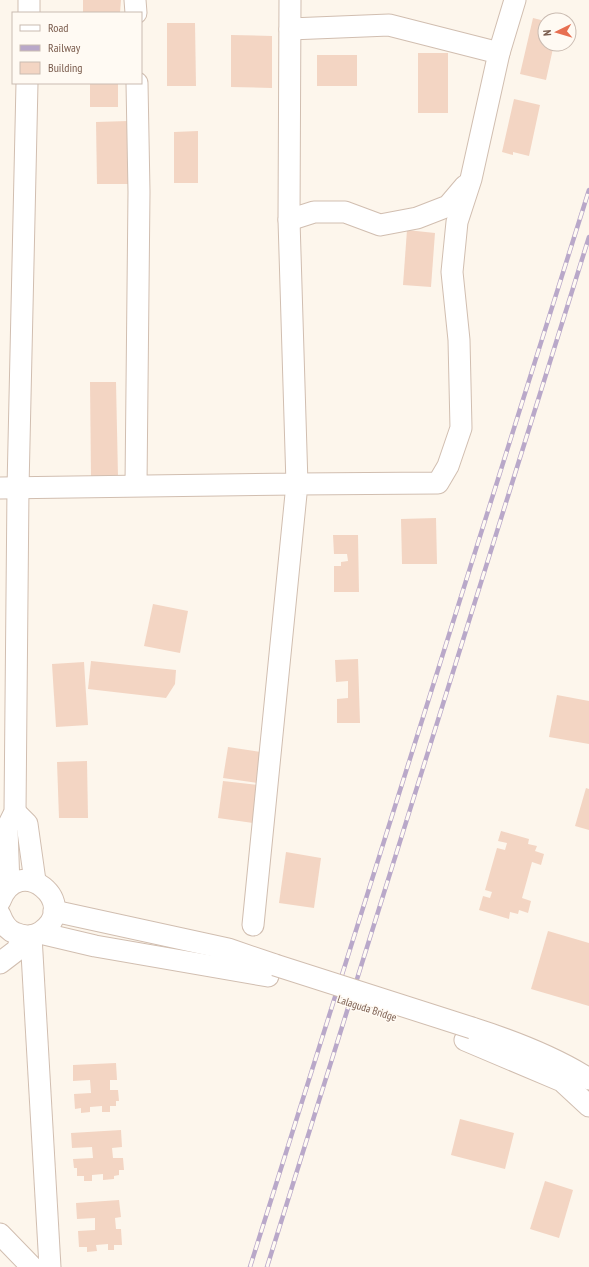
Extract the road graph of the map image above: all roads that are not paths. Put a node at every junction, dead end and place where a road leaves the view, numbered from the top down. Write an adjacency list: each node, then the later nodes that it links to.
1 (29, 0): 5 (street)
2 (135, 0): 6 (street)
3 (290, 0): 7 (street)
4 (515, 0): 8 (street)
5 (28, 12)
6 (136, 12)
7 (290, 29): 8 (street); 12 (street)
8 (499, 53): 11 (street)
9 (27, 84): 15 (street)
10 (137, 84): 14 (street)
11 (471, 179): 12 (street); 13 (street)
12 (289, 220): 13 (street)
13 (297, 484): 14 (street); 21 (street)
14 (136, 485): 15 (street)
15 (9, 488): 16 (street)
16 (15, 812): 17 (street); 18 (street)
17 (35, 882): 18 (street); 19 (street)
18 (4, 894)
19 (54, 911): 22 (street); 24 (street)
20 (0, 915): 22 (street)
21 (253, 925)
22 (31, 935): 23 (street); 24 (street); 30 (street)
23 (0, 963)
24 (272, 971): 25 (street, Lalaguda Bridge)
25 (469, 1034): 26 (street); 27 (street)
26 (589, 1079)
27 (589, 1106)
28 (0, 1234): 29 (street)
29 (32, 1267)
30 (50, 1267)

